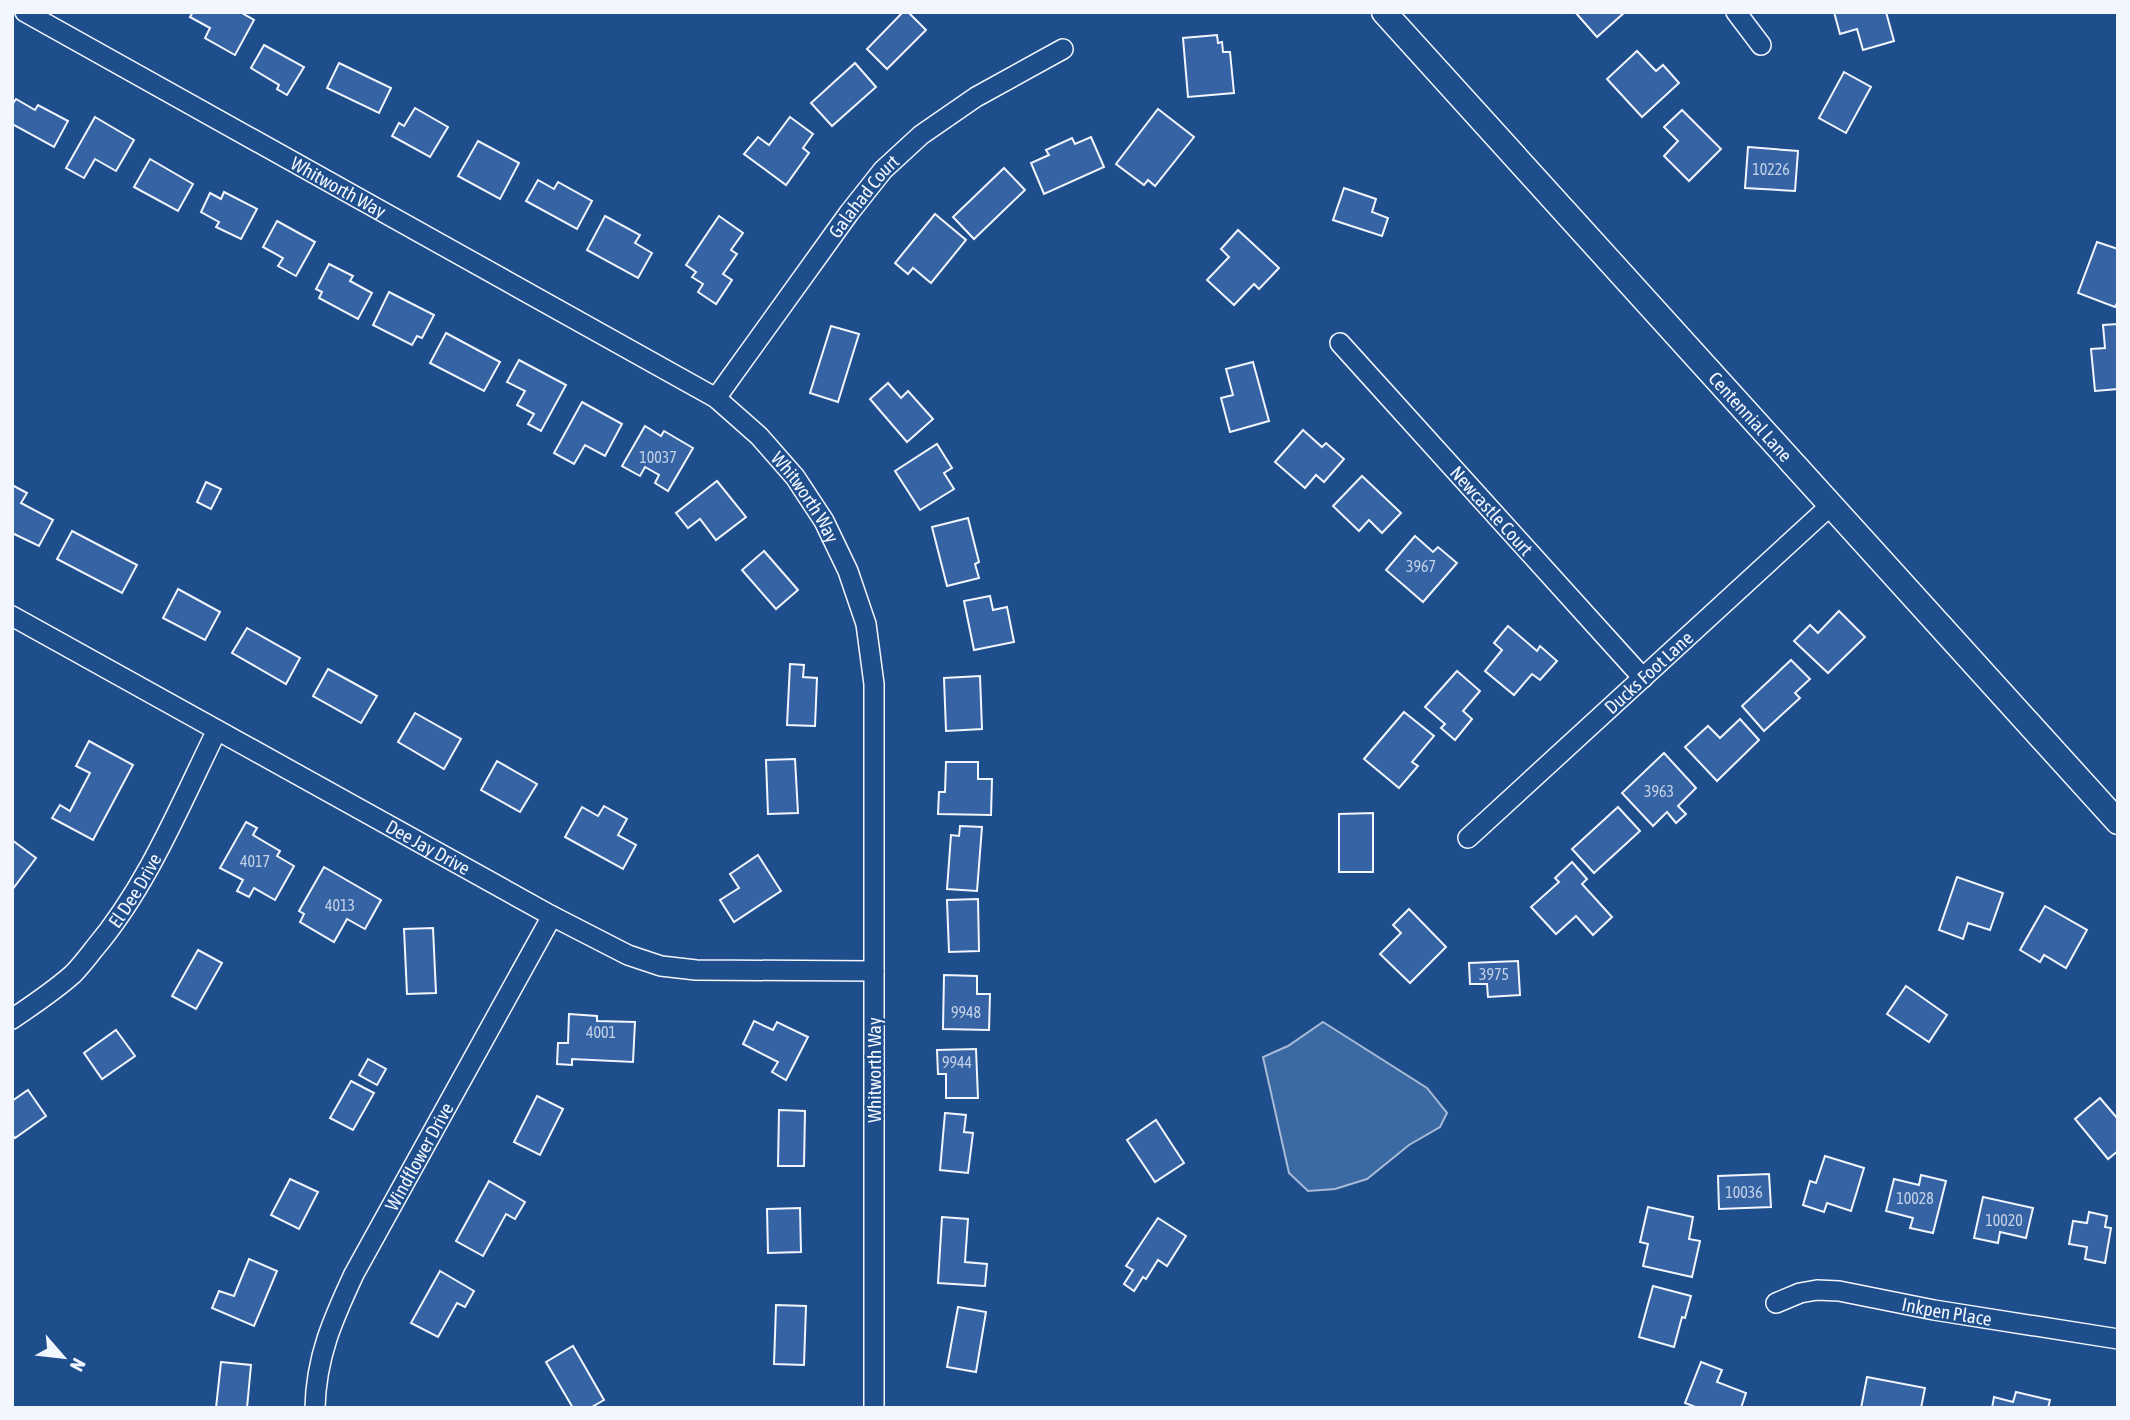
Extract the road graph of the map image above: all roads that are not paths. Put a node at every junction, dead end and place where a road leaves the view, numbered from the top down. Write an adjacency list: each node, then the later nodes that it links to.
1 (25, 12): 4 (street, Whitworth Way)
2 (1384, 12): 9 (street, Centennial Lane)
3 (1736, 12): 5 (street)
4 (51, 19): 8 (street, Whitworth Way)
5 (1761, 45)
6 (1063, 49): 8 (street, Galahad Court)
7 (1340, 343): 11 (street, Newcastle Court)
8 (716, 398): 16 (street, Whitworth Way)
9 (1830, 506): 11 (street, Ducks Foot Lane); 13 (street, Centennial Lane)
10 (12, 616): 12 (street, Dee Jay Drive)
11 (1643, 678): 14 (street, Ducks Foot Lane)
12 (218, 730): 15 (street, Dee Jay Drive); 17 (street, El Dee Drive)
13 (2118, 822)
14 (1468, 838)
15 (552, 916): 16 (street, Dee Jay Drive); 20 (street, Windflower Drive)
16 (874, 971): 21 (street, Whitworth Way)
17 (12, 1019)
18 (1776, 1303): 19 (street, Inkpen Place)
19 (2118, 1339)
20 (315, 1408)
21 (874, 1408)

